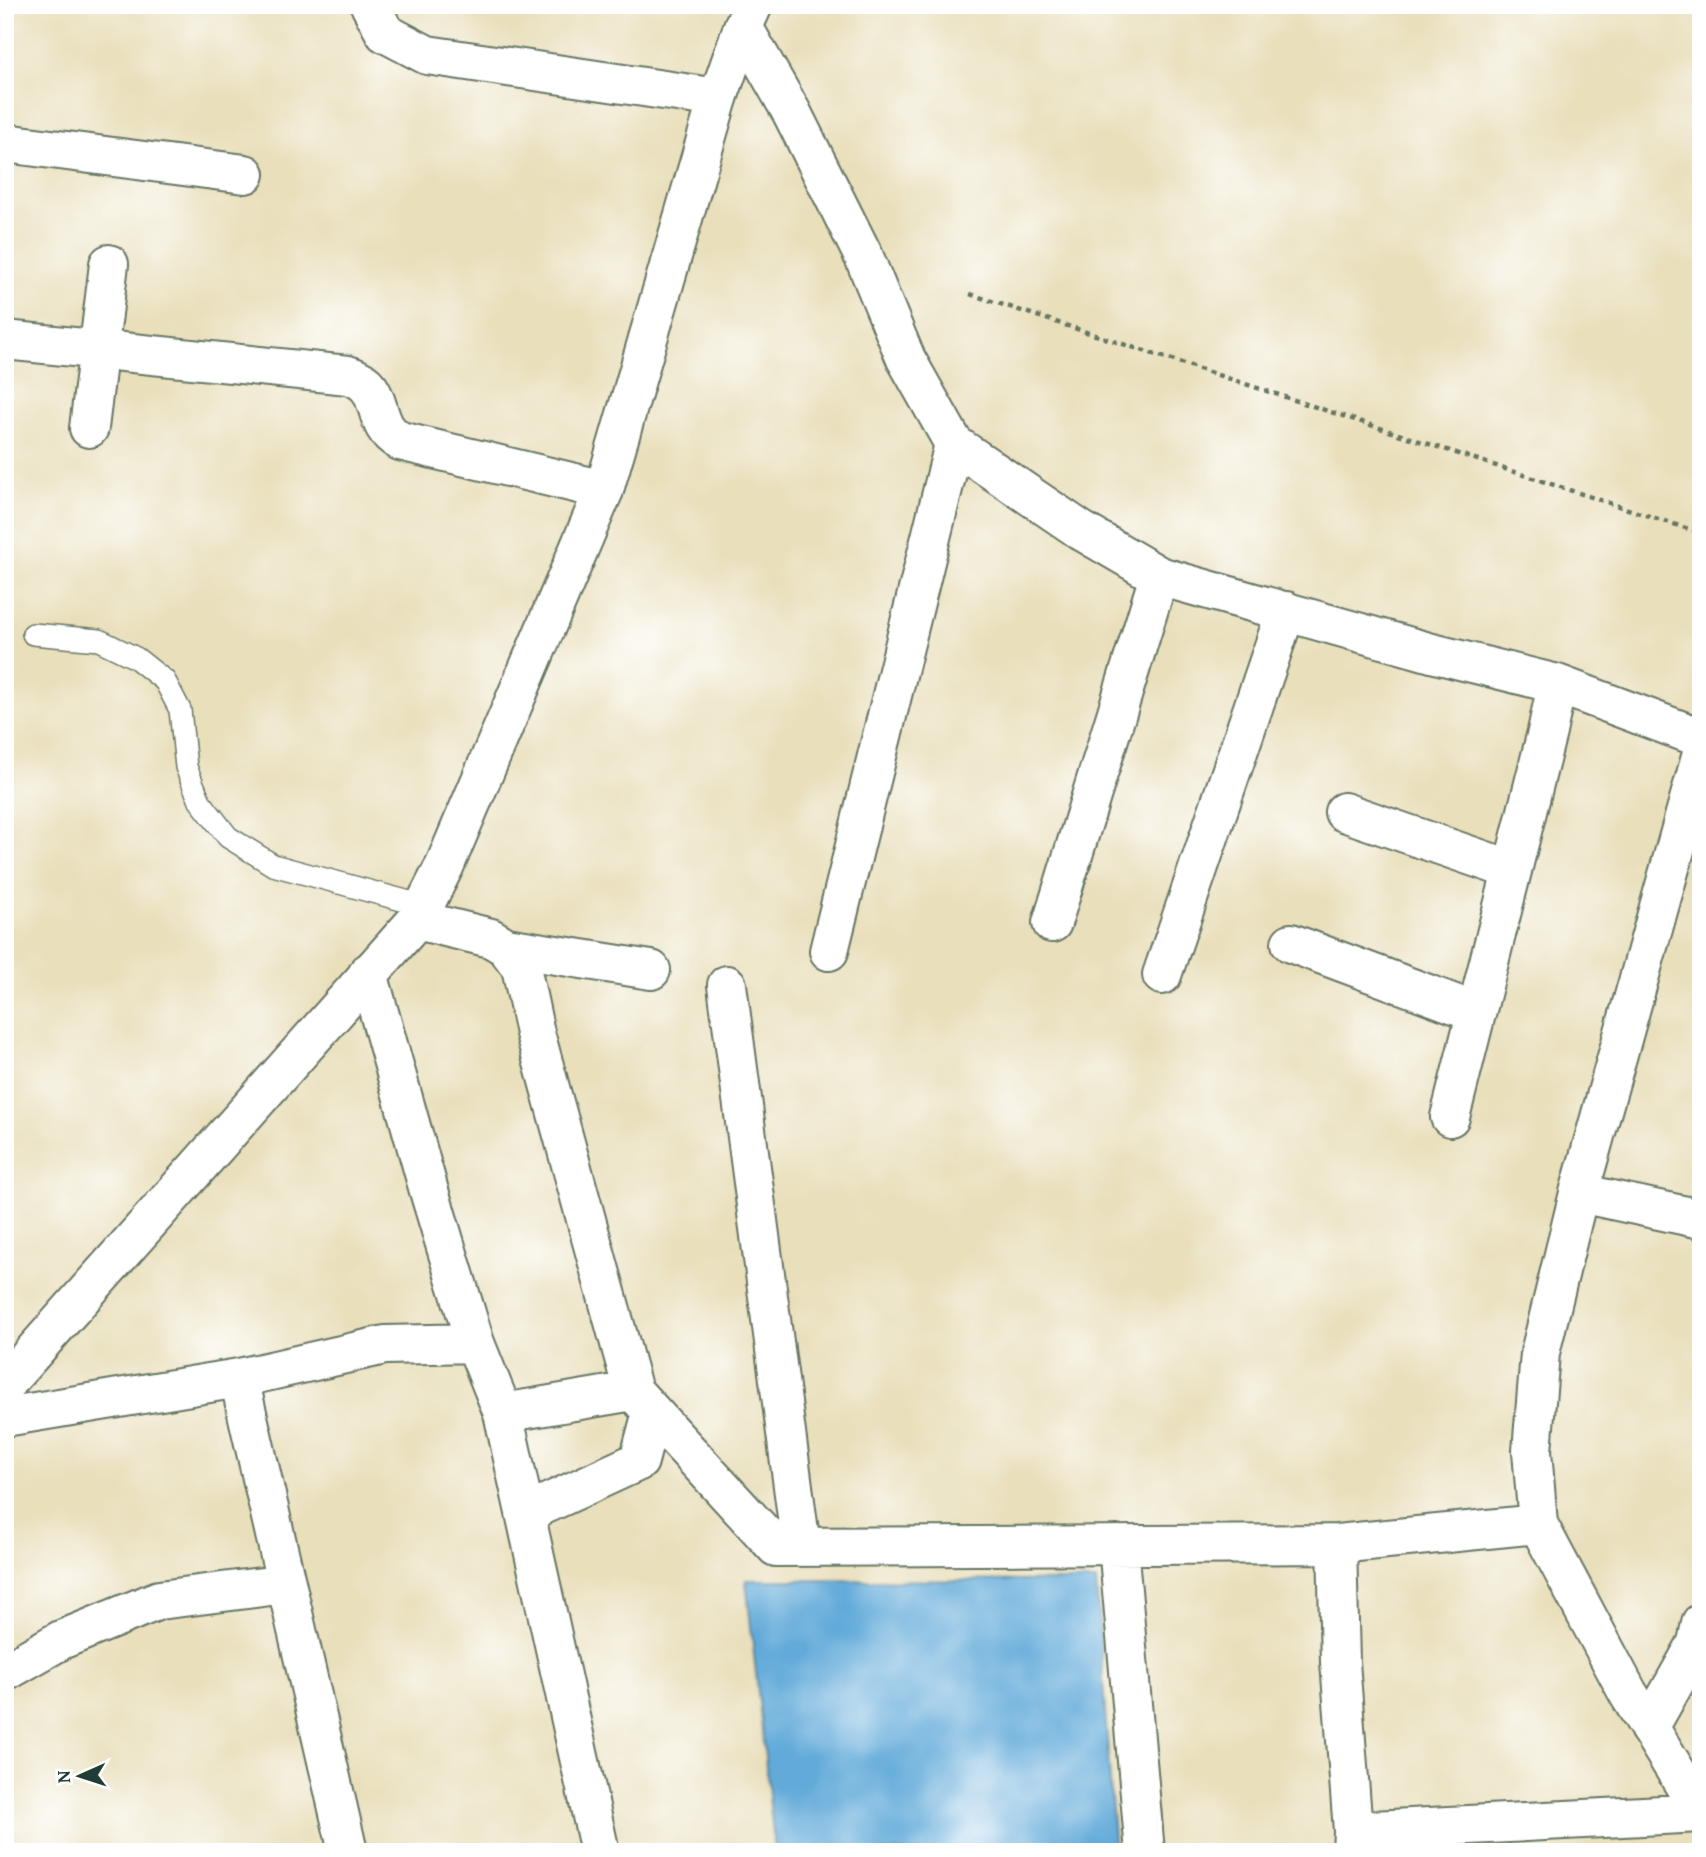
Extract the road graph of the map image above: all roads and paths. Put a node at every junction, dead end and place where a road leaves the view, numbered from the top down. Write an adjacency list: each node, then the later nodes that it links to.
1 (370, 5): 3 (street)
2 (748, 16): 3 (street); 11 (street)
3 (718, 98): 12 (street)
4 (5, 143): 5 (street)
5 (245, 174)
6 (109, 264): 9 (street)
7 (970, 294): 13 (path)
8 (5, 340): 9 (street)
9 (98, 350): 10 (street); 12 (street)
10 (89, 428)
11 (954, 444): 14 (street); 26 (street)
12 (604, 490): 22 (street)
13 (1701, 533)
14 (1159, 576): 15 (street); 23 (street)
15 (1286, 611): 17 (street); 29 (street)
16 (33, 634): 22 (lane)
17 (1557, 684): 18 (street); 21 (street)
18 (1701, 738)
19 (1701, 757): 33 (street)
20 (1344, 812): 21 (street)
21 (1512, 870): 31 (street)
22 (420, 913): 25 (street); 28 (street)
23 (1052, 923)
24 (1290, 943): 31 (street)
25 (506, 947): 27 (street); 38 (street)
26 (829, 951)
27 (651, 970)
28 (368, 973): 35 (street); 37 (street)
29 (1162, 975)
30 (727, 985): 45 (street)
31 (1476, 1012): 32 (street)
32 (1450, 1117)
33 (1579, 1193): 34 (street); 42 (street)
34 (1701, 1219)
35 (475, 1343): 36 (street); 39 (street)
36 (239, 1378): 40 (street); 46 (street)
37 (5, 1384)
38 (642, 1402): 39 (street); 41 (street); 45 (street)
39 (503, 1413): 41 (street)
40 (5, 1417)
41 (526, 1513): 53 (street)
42 (1538, 1524): 43 (street); 49 (street)
43 (1337, 1544): 44 (street); 51 (street)
44 (1118, 1545): 45 (street); 54 (street)
45 (801, 1547)
46 (286, 1584): 48 (street); 52 (street)
47 (1701, 1623): 49 (street)
48 (5, 1672)
49 (1649, 1728): 50 (street)
50 (1701, 1813): 51 (street)
51 (1353, 1842)
52 (348, 1852)
53 (600, 1852)
54 (1145, 1852)

